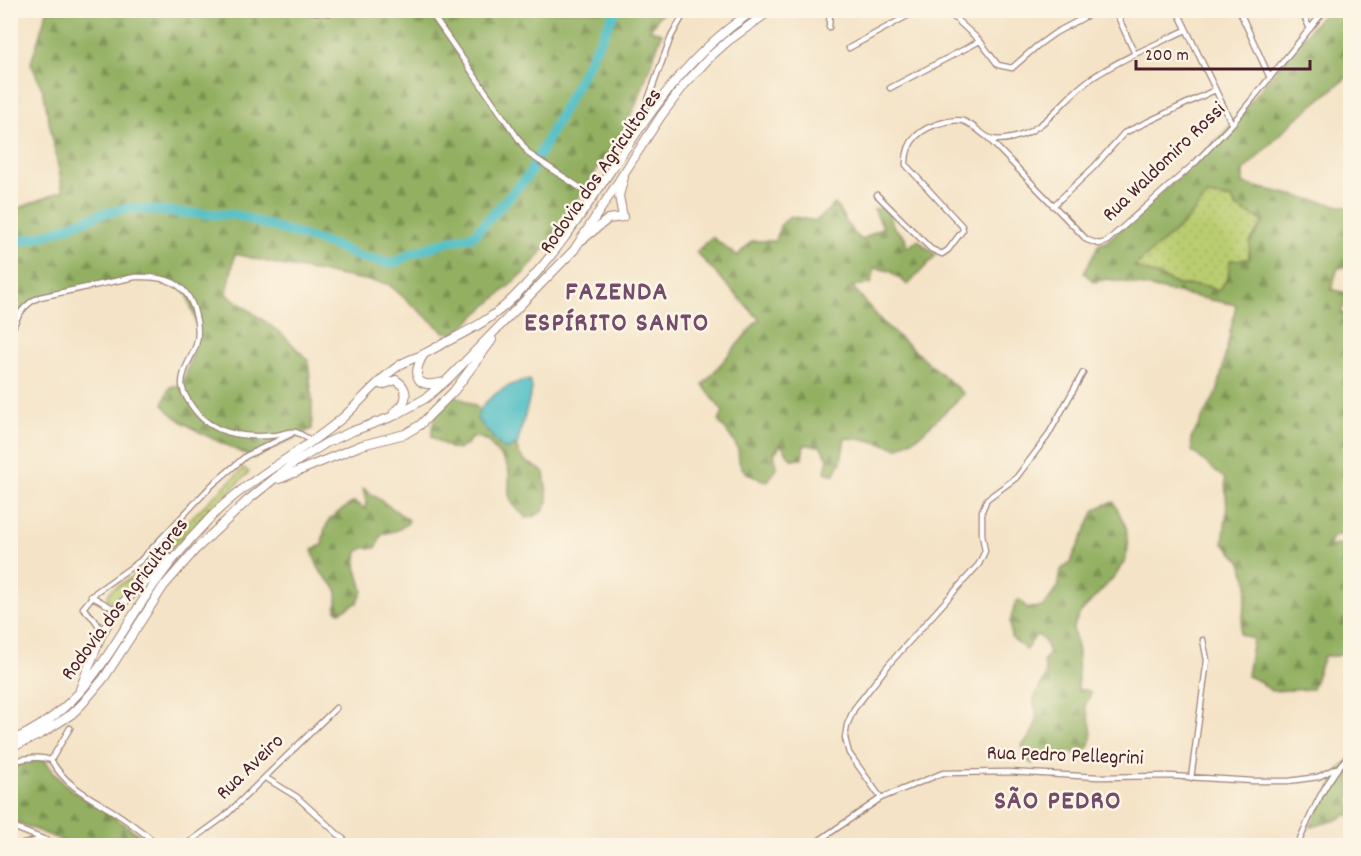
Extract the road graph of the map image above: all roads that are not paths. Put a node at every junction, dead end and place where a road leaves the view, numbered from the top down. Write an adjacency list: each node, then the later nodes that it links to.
1 (296, 10): 2 (street)
2 (348, 10)
3 (429, 10): 30 (street)
4 (686, 10): 26 (street)
5 (755, 10): 26 (main road, Rodovia dos Agricultores)
6 (771, 10): 28 (main road, Rodovia dos Agricultores)
7 (830, 10): 16 (street)
8 (918, 10): 20 (street)
9 (946, 10): 19 (street)
10 (1098, 10): 19 (street)
11 (1115, 10): 21 (street)
12 (1177, 10): 18 (street)
13 (1239, 10): 22 (street)
14 (1301, 10): 17 (street)
15 (1325, 10): 17 (street, Rua Waldomiro Rossi)
16 (829, 27)
17 (1310, 29): 22 (street, Rua Waldomiro Rossi)
18 (1186, 30): 21 (street); 24 (street)
19 (980, 41): 23 (street)
20 (849, 48)
21 (1135, 54): 27 (street)
22 (1270, 78): 25 (street, Rua Waldomiro Rossi)
23 (890, 88)
24 (1215, 90): 25 (street); 31 (street)
25 (1232, 124): 31 (street, Rua Waldomiro Rossi)
26 (637, 132): 30 (main road, Rodovia dos Agricultores)
27 (989, 140): 29 (street, Rua Waldomiro Rossi); 31 (street, Rua Waldomiro Rossi)
28 (626, 170): 32 (main road, Rodovia dos Agricultores); 32 (main road)
29 (877, 195)
30 (594, 197): 35 (main road, Rodovia dos Agricultores)
31 (1053, 206)
32 (576, 244): 33 (main road, Rodovia dos Agricultores)
33 (512, 313): 38 (main road, Rodovia dos Agricultores); 44 (main road)
34 (10, 338): 42 (street)
35 (425, 353): 38 (main road); 40 (main road, Rodovia dos Agricultores)
36 (10, 368): 39 (street)
37 (1083, 373): 61 (street)
38 (447, 380): 41 (main road, Rodovia dos Agricultores)
39 (10, 383)
40 (367, 394): 41 (main road); 43 (main road, Rodovia dos Agricultores)
41 (372, 425): 44 (main road, Rodovia dos Agricultores)
42 (294, 432): 43 (street); 46 (street)
43 (311, 440): 45 (main road, Rodovia dos Agricultores)
44 (267, 486): 54 (main road, Rodovia dos Agricultores)
45 (181, 550): 47 (main road); 50 (main road, Rodovia dos Agricultores)
46 (91, 596): 47 (street); 48 (street)
47 (116, 610): 48 (main road)
48 (103, 632): 50 (main road)
49 (1203, 640): 60 (street)
50 (75, 699): 53 (main road, Rodovia dos Agricultores)
51 (336, 708): 59 (street, Rua Aveiro)
52 (70, 728): 56 (street)
53 (10, 741)
54 (10, 748)
55 (1350, 754): 58 (street)
56 (51, 760): 57 (street); 66 (street)
57 (10, 762)
58 (1336, 768): 60 (street, Rua Pedro Pellegrini); 70 (street)
59 (266, 778): 67 (street, Rua Aveiro); 68 (street)
60 (1191, 778): 61 (street, Rua Pedro Pellegrini)
61 (881, 798): 69 (street, Rua Pedro Pellegrini)
62 (10, 826): 63 (street)
63 (44, 839): 64 (street); 65 (street)
64 (16, 846)
65 (61, 846)
66 (160, 846)
67 (184, 846)
68 (351, 846)
69 (811, 846)
70 (1297, 846)

